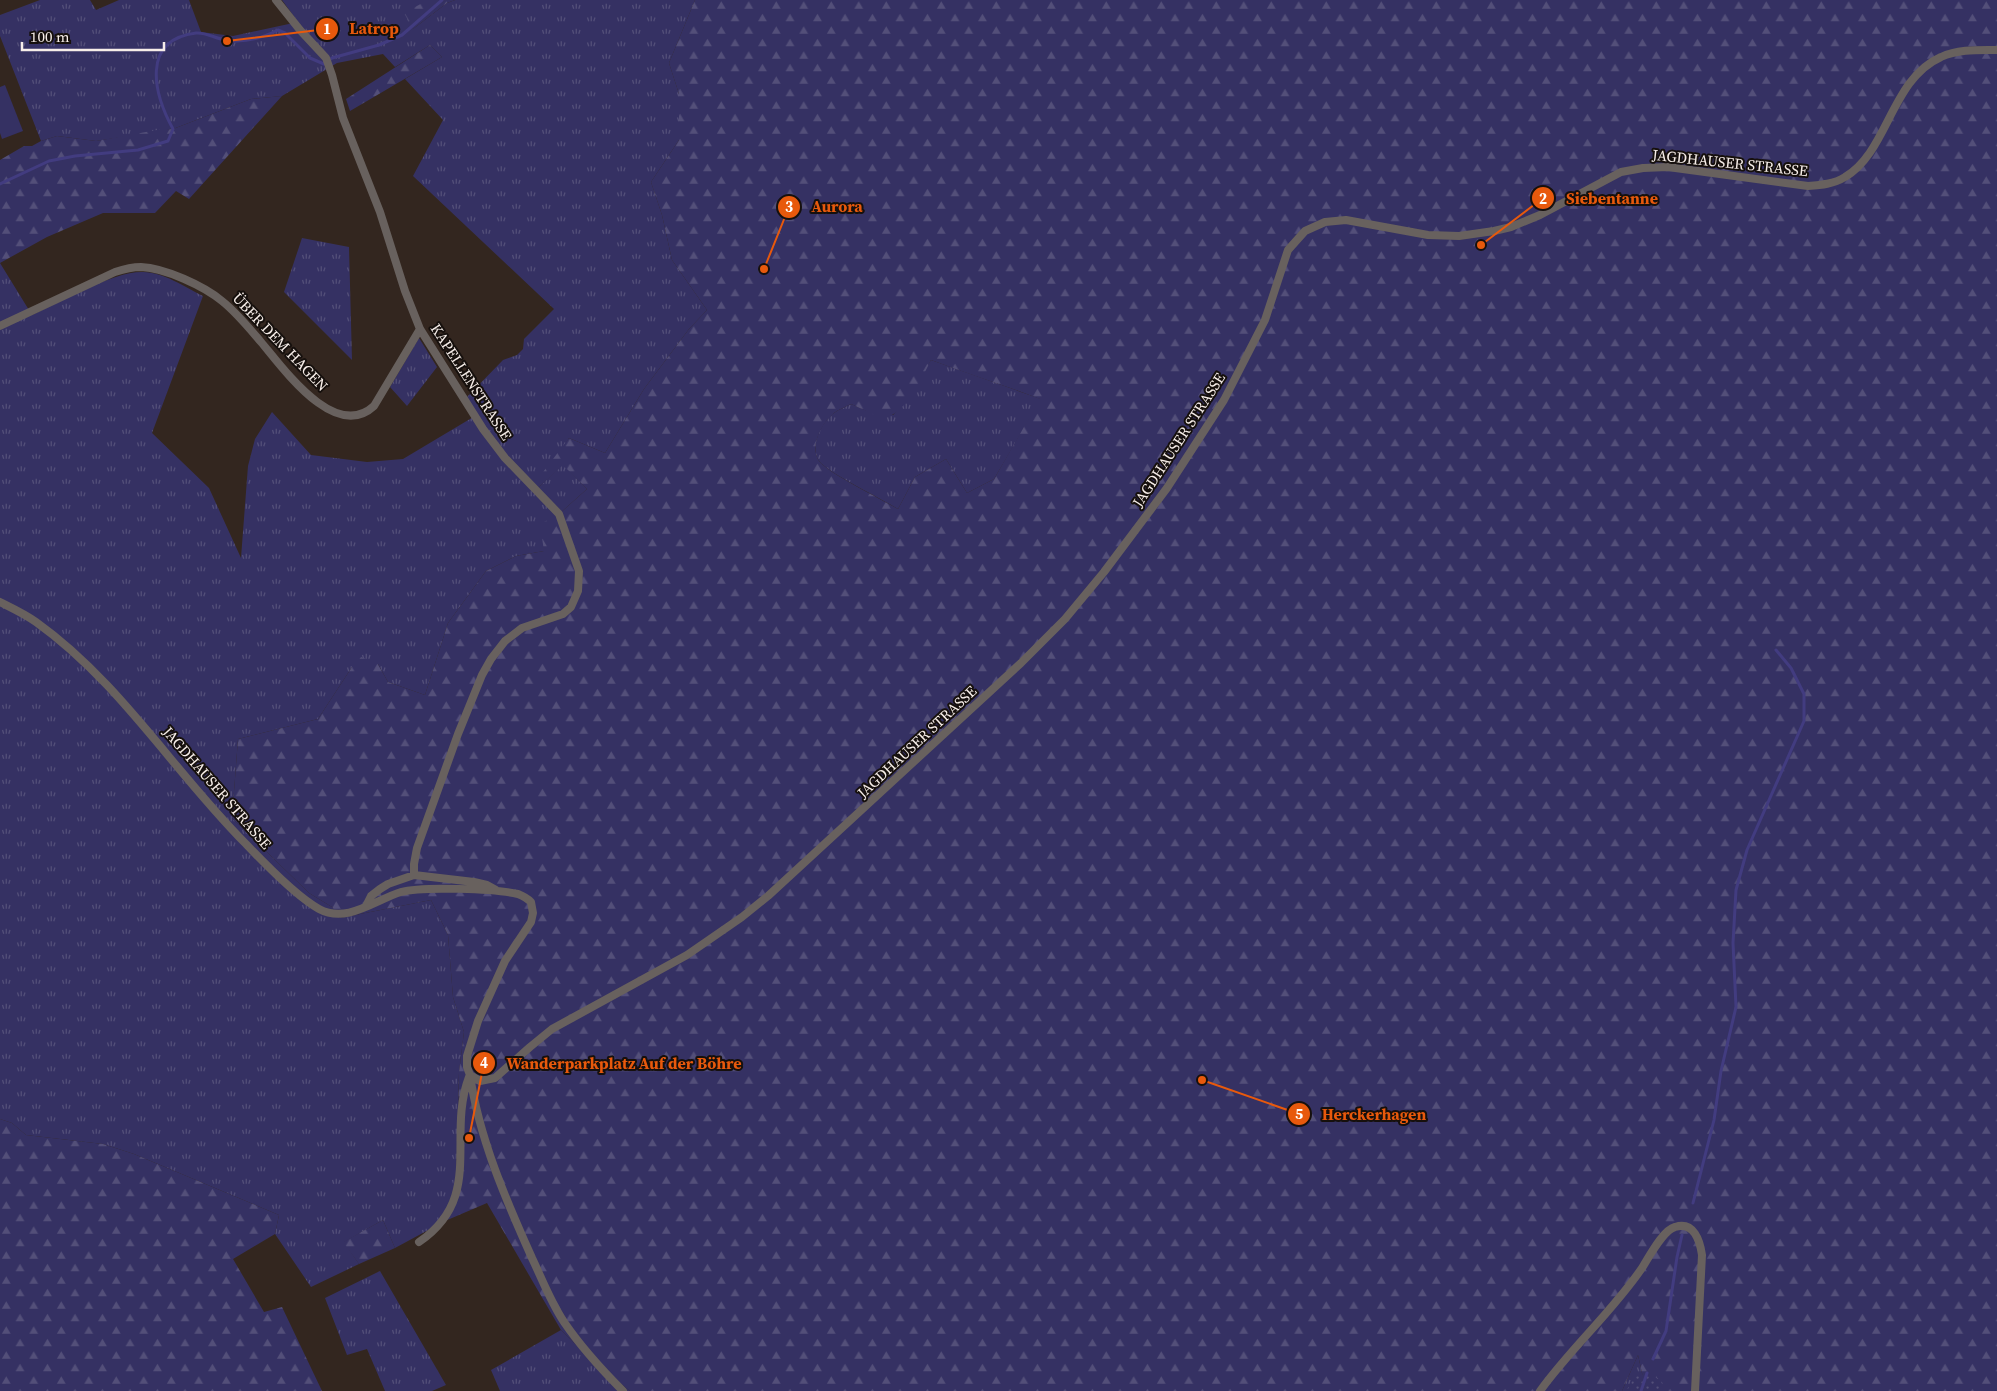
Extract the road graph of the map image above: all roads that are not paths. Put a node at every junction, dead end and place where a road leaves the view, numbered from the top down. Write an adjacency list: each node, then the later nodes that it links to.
1 (276, 0): 4 (street, KAPELLENSTRASSE)
2 (1997, 50): 9 (street, JAGDHAUSER STRASSE)
3 (0, 326): 4 (street, ÜBER DEM HAGEN)
4 (420, 329): 6 (street, KAPELLENSTRASSE)
5 (0, 602): 8 (street, JAGDHAUSER STRASSE)
6 (414, 875): 7 (street); 8 (street)
7 (498, 892): 8 (street, JAGDHAUSER STRASSE); 9 (street, JAGDHAUSER STRASSE)
8 (366, 906)
9 (470, 1075): 10 (street); 11 (street)
10 (419, 1242)
11 (623, 1391)
12 (1540, 1391): 13 (street)
13 (1696, 1391)

